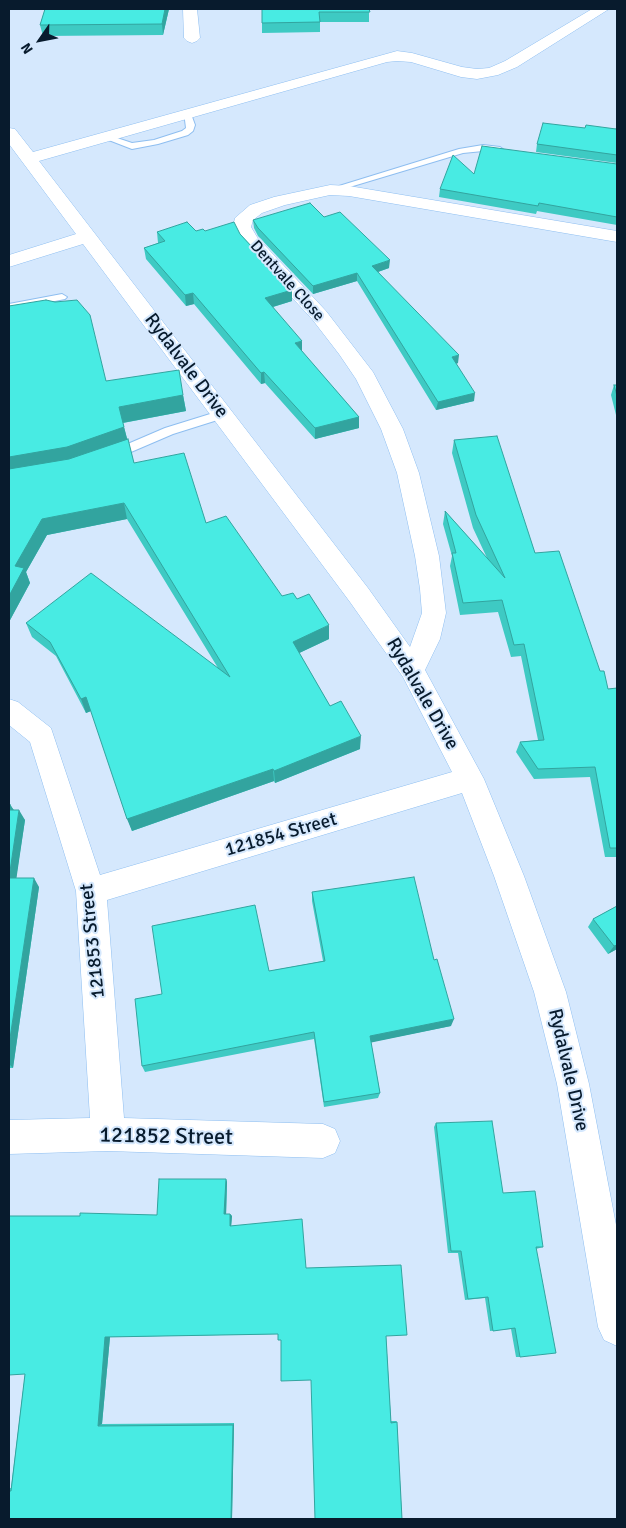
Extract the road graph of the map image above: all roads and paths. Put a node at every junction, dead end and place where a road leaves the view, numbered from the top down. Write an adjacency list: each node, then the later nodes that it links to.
1 (190, 9): 3 (street)
2 (602, 9): 6 (street)
3 (192, 38)
4 (9, 133): 6 (street, Rydalvale Drive)
5 (512, 152): 7 (lane)
6 (28, 159): 8 (street, Rydalvale Drive)
7 (330, 190): 9 (street, Dentvale Close); 15 (street, Dentvale Close)
8 (88, 236): 10 (street); 13 (street, Rydalvale Drive)
9 (617, 236)
10 (9, 260)
11 (62, 296): 12 (lane)
12 (9, 307)
13 (223, 414): 14 (lane); 15 (street, Rydalvale Drive)
14 (99, 460)
15 (412, 670): 17 (street, Rydalvale Drive)
16 (9, 710): 18 (street, 121853 Street)
17 (470, 780): 18 (street, 121854 Street); 22 (street, Rydalvale Drive)
18 (91, 891): 19 (street, 121853 Street)
19 (108, 1134): 20 (street, 121852 Street); 21 (street, 121852 Street)
20 (9, 1137)
21 (323, 1141)
22 (617, 1327)

